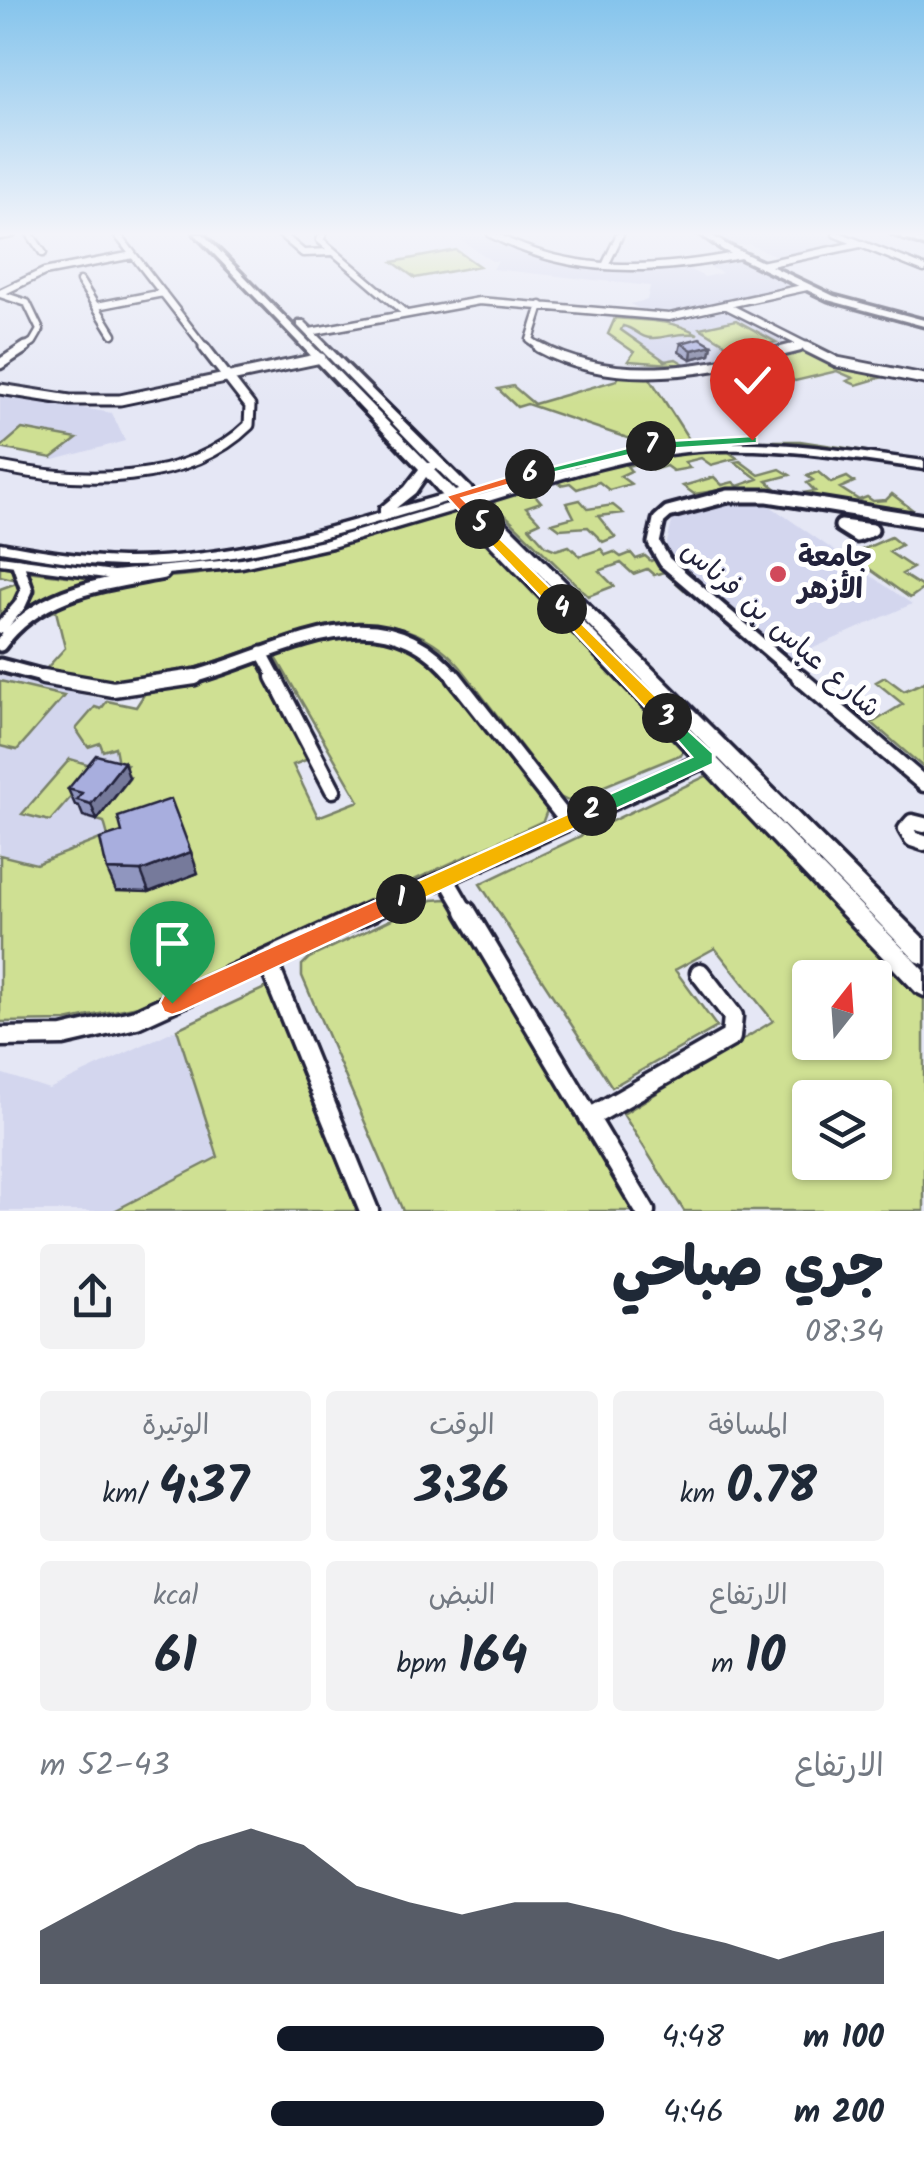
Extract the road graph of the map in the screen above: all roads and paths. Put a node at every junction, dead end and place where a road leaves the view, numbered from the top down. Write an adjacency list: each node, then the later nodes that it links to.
1 (86, 291): 11 (street)
2 (160, 291): 8 (street)
3 (379, 291): 12 (street)
4 (791, 291): 10 (street)
5 (816, 291): 13 (main road)
6 (263, 292): 14 (main road); 17 (main road)
7 (0, 293): 18 (street)
8 (162, 293): 11 (street); 19 (street)
9 (541, 305): 10 (street); 12 (street); 16 (street)
10 (725, 305): 16 (street)
11 (97, 306): 15 (street)
12 (405, 312): 14 (street)
13 (924, 323)
14 (310, 332): 23 (main road)
15 (113, 334)
16 (802, 346): 20 (street)
17 (321, 358): 19 (street); 23 (main road)
18 (0, 364)
19 (229, 379): 21 (street); 24 (street)
20 (924, 379)
21 (0, 389)
22 (924, 461): 25 (main road)
23 (434, 466): 25 (main road); 26 (main road)
24 (0, 467)
25 (465, 498): 26 (main road); 31 (main road); 36 (main road); 37 (main road)
26 (374, 518): 28 (main road)
27 (924, 521): 38 (street, شارع عباس بن فرناس)
28 (0, 548)
29 (0, 560): 30 (main road)
30 (18, 564): 31 (main road); 32 (street)
31 (167, 572): 33 (street)
32 (0, 628)
33 (0, 645)
34 (262, 653): 35 (street); 39 (street); 40 (street)
35 (0, 665)
36 (724, 751): 37 (street); 44 (main road)
37 (706, 759): 40 (street); 47 (main road)
38 (924, 784)
39 (333, 790)
40 (568, 822): 43 (street)
41 (924, 825): 42 (street)
42 (924, 843)
43 (446, 878): 45 (street); 49 (street)
44 (924, 954)
45 (267, 960): 48 (street); 50 (street)
46 (700, 972): 49 (street)
47 (924, 985)
48 (0, 1036)
49 (590, 1118): 51 (street)
50 (369, 1211)
51 (645, 1211)

